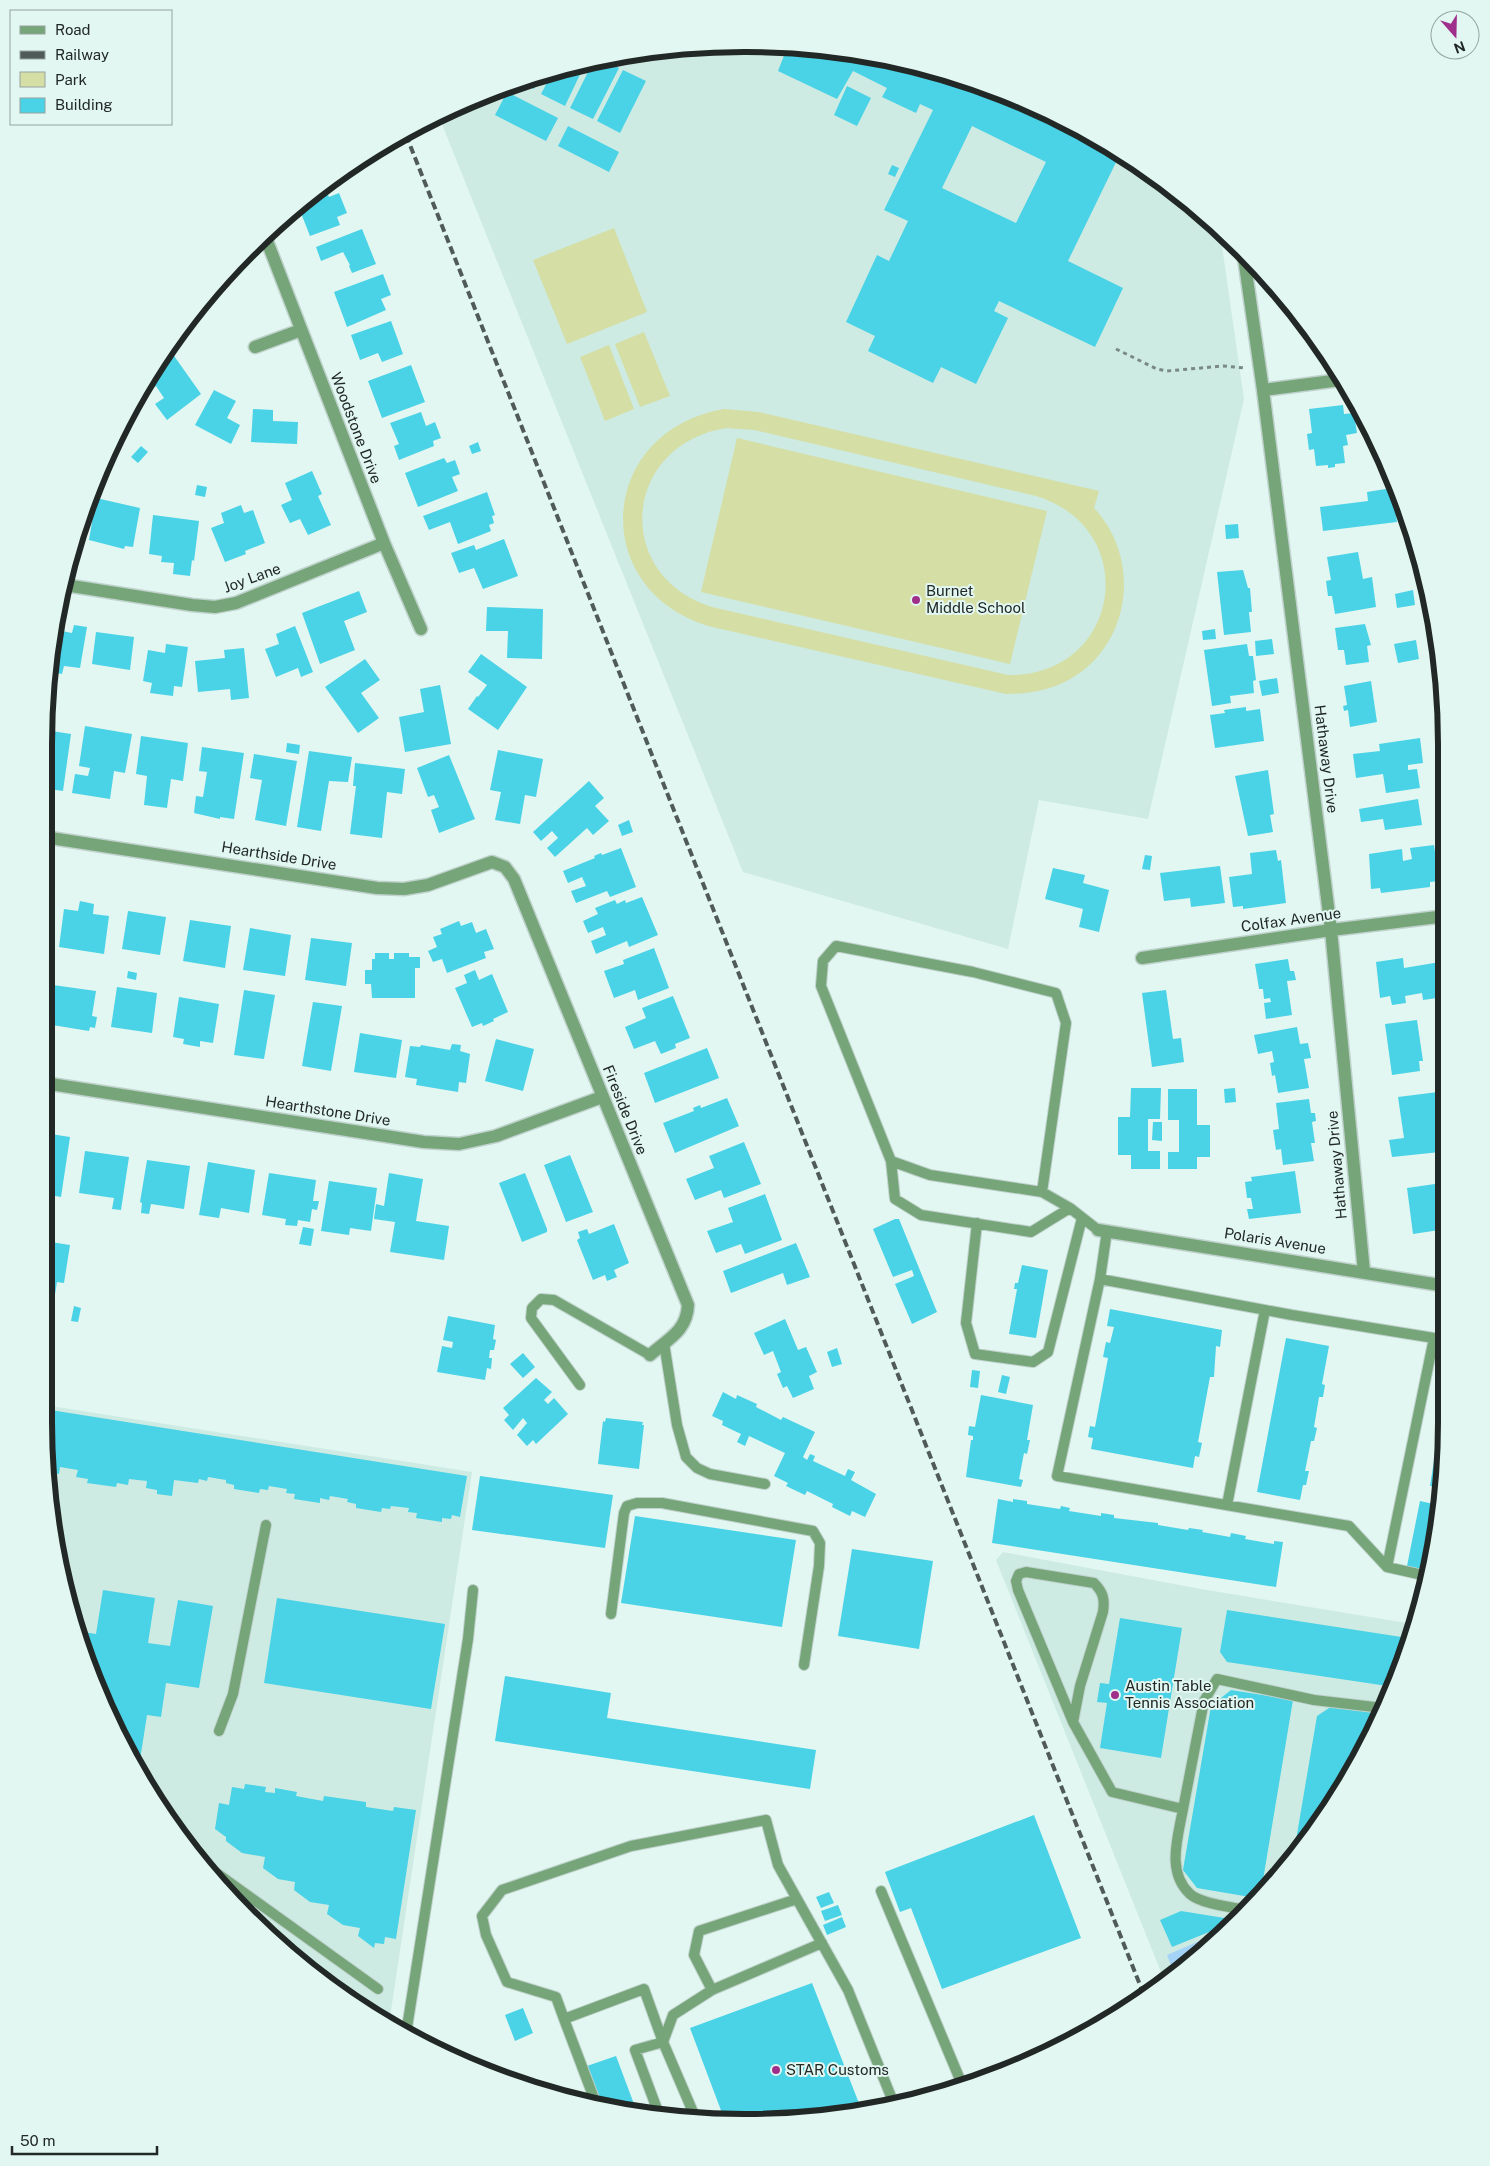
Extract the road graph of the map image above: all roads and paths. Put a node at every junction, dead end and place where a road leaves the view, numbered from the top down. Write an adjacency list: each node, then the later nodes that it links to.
1 (268, 243): 3 (street, Woodstone Drive)
2 (1245, 266): 8 (street, Hathaway Drive)
3 (301, 330): 4 (street); 9 (street, Woodstone Drive)
4 (255, 347)
5 (1116, 350): 6 (path)
6 (1248, 367)
7 (1334, 381): 8 (street)
8 (1263, 390): 15 (street, Hathaway Drive)
9 (384, 543): 10 (street, Joy Lane); 11 (street, Woodstone Drive)
10 (71, 586)
11 (420, 629)
12 (52, 838): 13 (street, Hearthside Drive)
13 (505, 867): 18 (street, Fireside Drive)
14 (1438, 917): 15 (street, Colfax Avenue)
15 (1331, 930): 16 (street, Colfax Avenue); 25 (street, Hathaway Drive)
16 (1142, 958)
17 (52, 1084): 18 (street, Hearthstone Drive)
18 (602, 1096): 31 (street, Fireside Drive)
19 (891, 1161): 20 (lane); 20 (lane); 23 (lane)
20 (1042, 1192): 21 (lane)
21 (1070, 1208): 22 (lane); 23 (lane)
22 (1082, 1218): 23 (lane); 24 (lane)
23 (977, 1223)
24 (1102, 1231): 25 (street, Polaris Avenue); 26 (lane)
25 (1364, 1272): 27 (street, Polaris Avenue)
26 (1100, 1279): 28 (lane); 35 (lane)
27 (1438, 1285)
28 (1265, 1310): 29 (lane); 35 (lane)
29 (1434, 1338): 30 (lane); 37 (lane)
30 (1438, 1339)
31 (664, 1343): 32 (street, Fireside Drive); 34 (lane)
32 (650, 1355): 33 (lane)
33 (580, 1385)
34 (764, 1484)
35 (1227, 1505): 37 (lane)
36 (266, 1525): 44 (lane)
37 (1387, 1567): 38 (lane)
38 (1420, 1574)
39 (473, 1590): 54 (lane)
40 (611, 1614): 41 (lane)
41 (804, 1665)
42 (1375, 1707): 45 (lane)
43 (1073, 1722): 43 (lane); 45 (lane)
44 (219, 1731)
45 (1183, 1809): 49 (lane)
46 (225, 1879): 51 (lane)
47 (882, 1891): 56 (lane)
48 (797, 1899): 50 (lane); 52 (lane); 53 (lane)
49 (1237, 1908)
50 (822, 1943): 52 (lane); 58 (lane)
51 (378, 1989)
52 (712, 1990): 55 (lane)
53 (564, 2019): 55 (lane); 57 (lane)
54 (407, 2025)
55 (663, 2042): 59 (lane); 60 (lane)
56 (960, 2079)
57 (593, 2096)
58 (891, 2097)
59 (657, 2108)
60 (693, 2111)

